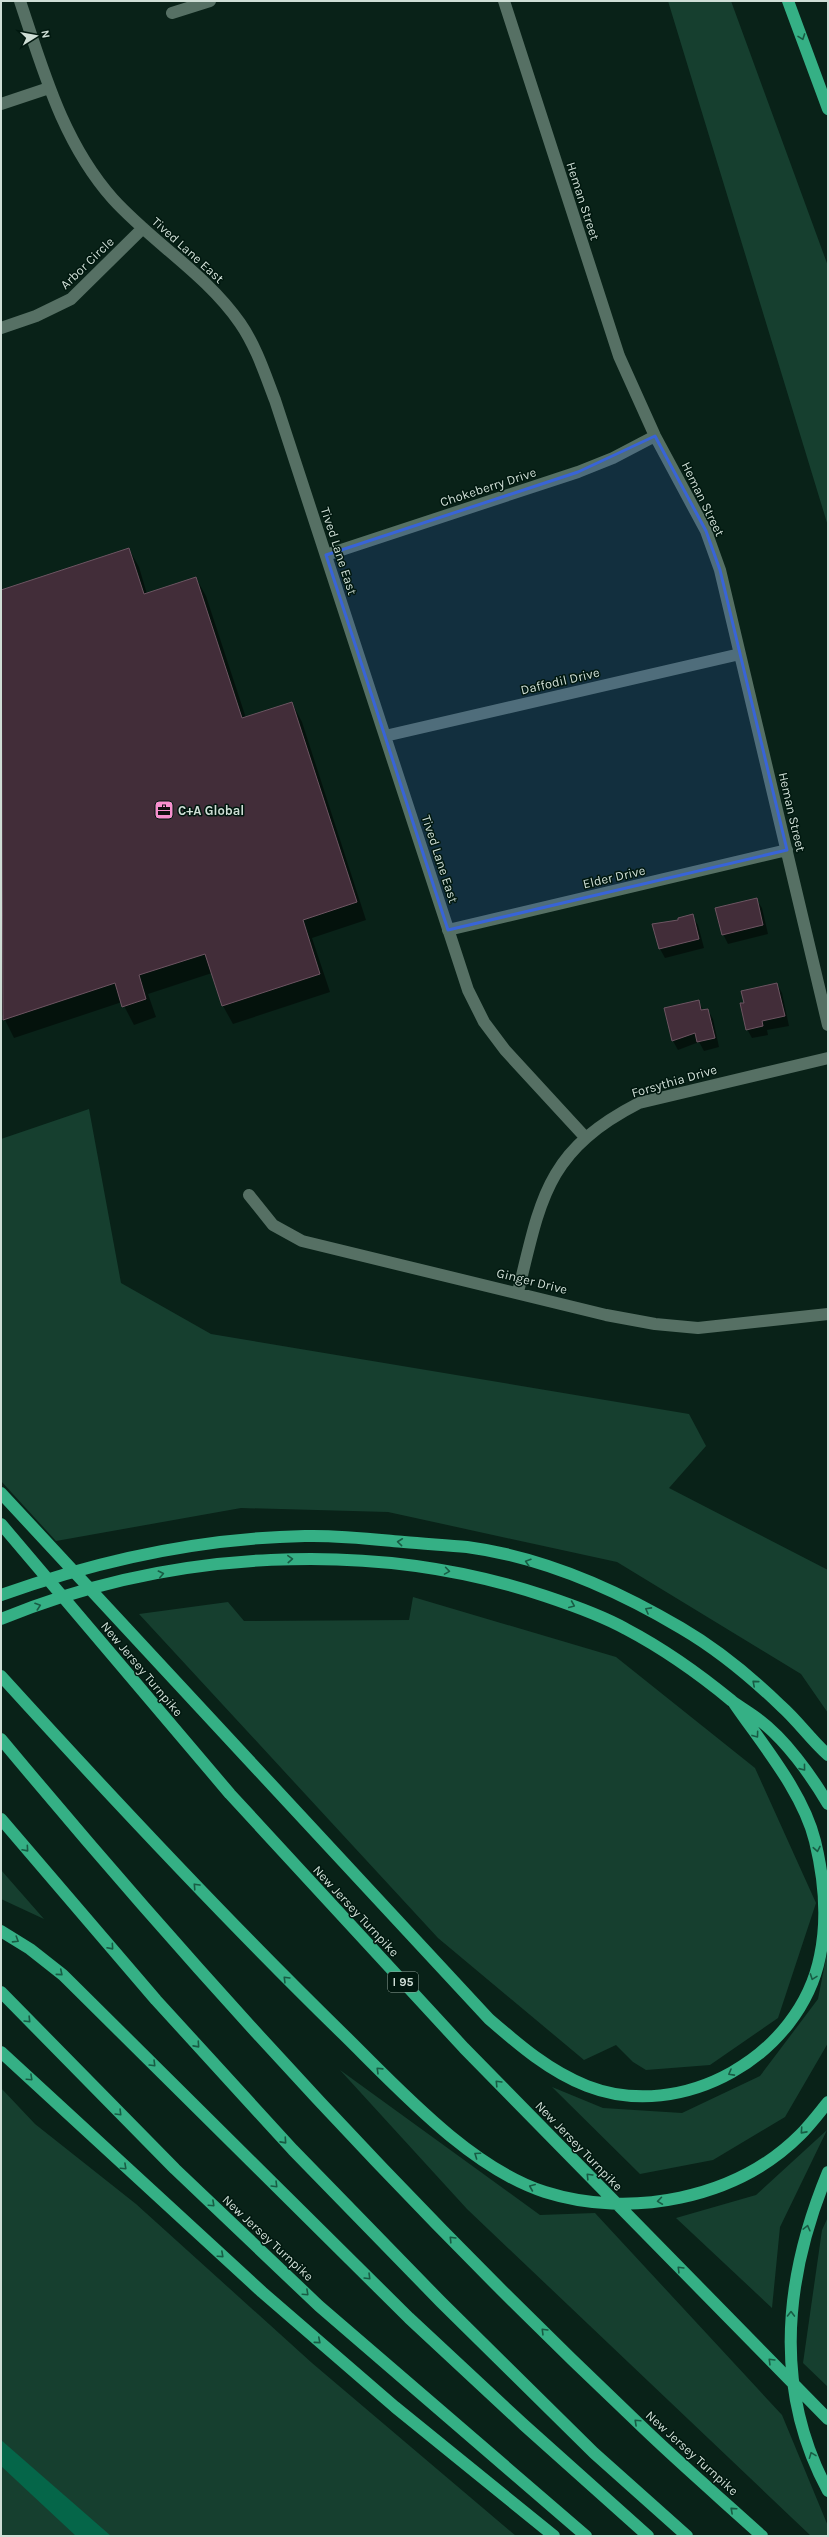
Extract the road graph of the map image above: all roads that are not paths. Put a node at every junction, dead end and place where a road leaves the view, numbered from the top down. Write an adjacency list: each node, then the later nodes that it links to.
1 (20, 1): 6 (street, Tived Lane East)
2 (210, 1): 5 (street)
3 (504, 1): 11 (street, Heman Street)
4 (788, 1): 8 (highway, one-way to 8)
5 (172, 13)
6 (49, 88): 7 (street); 9 (street, Tived Lane East)
7 (1, 104)
8 (828, 109)
9 (143, 228): 10 (street, Arbor Circle); 12 (street, Tived Lane East)
10 (1, 328)
11 (655, 436): 12 (street, Chokeberry Drive); 13 (street, Heman Street)
12 (326, 555): 14 (street, Tived Lane East)
13 (740, 654): 14 (street, Daffodil Drive); 15 (street, Heman Street)
14 (385, 736): 16 (street, Tived Lane East)
15 (787, 850): 16 (street, Elder Drive); 17 (street, Heman Street)
16 (448, 930): 19 (street, Tived Lane East)
17 (828, 1024)
18 (828, 1058): 19 (street, Forsythia Drive)
19 (585, 1137): 21 (street, Forsythia Drive)
20 (249, 1195): 21 (street, Ginger Drive)
21 (518, 1292): 22 (street, Ginger Drive)
22 (828, 1314)
23 (1, 1493): 28 (highway, one-way to 23)
24 (1, 1524): 38 (highway, New Jersey Turnpike / I 95, one-way to 24)
25 (1, 1595): 30 (highway, one-way to 25)
26 (1, 1620): 28 (highway, one-way to 28)
27 (1, 1676): 36 (highway, one-way to 27)
28 (734, 1703): 31 (highway, one-way to 31)
29 (1, 1738): 44 (highway, New Jersey Turnpike, one-way to 29)
30 (826, 1755)
31 (828, 1804)
32 (1, 1819): 43 (highway, one-way to 43)
33 (1, 1931): 42 (highway, one-way to 42)
34 (1, 1992): 41 (highway, New Jersey Turnpike, one-way to 41)
35 (1, 2052): 40 (highway, one-way to 40)
36 (828, 2102)
37 (828, 2172): 39 (highway, one-way to 37)
38 (828, 2419)
39 (828, 2491)
40 (554, 2536)
41 (586, 2536)
42 (648, 2536)
43 (687, 2536)
44 (762, 2536)

